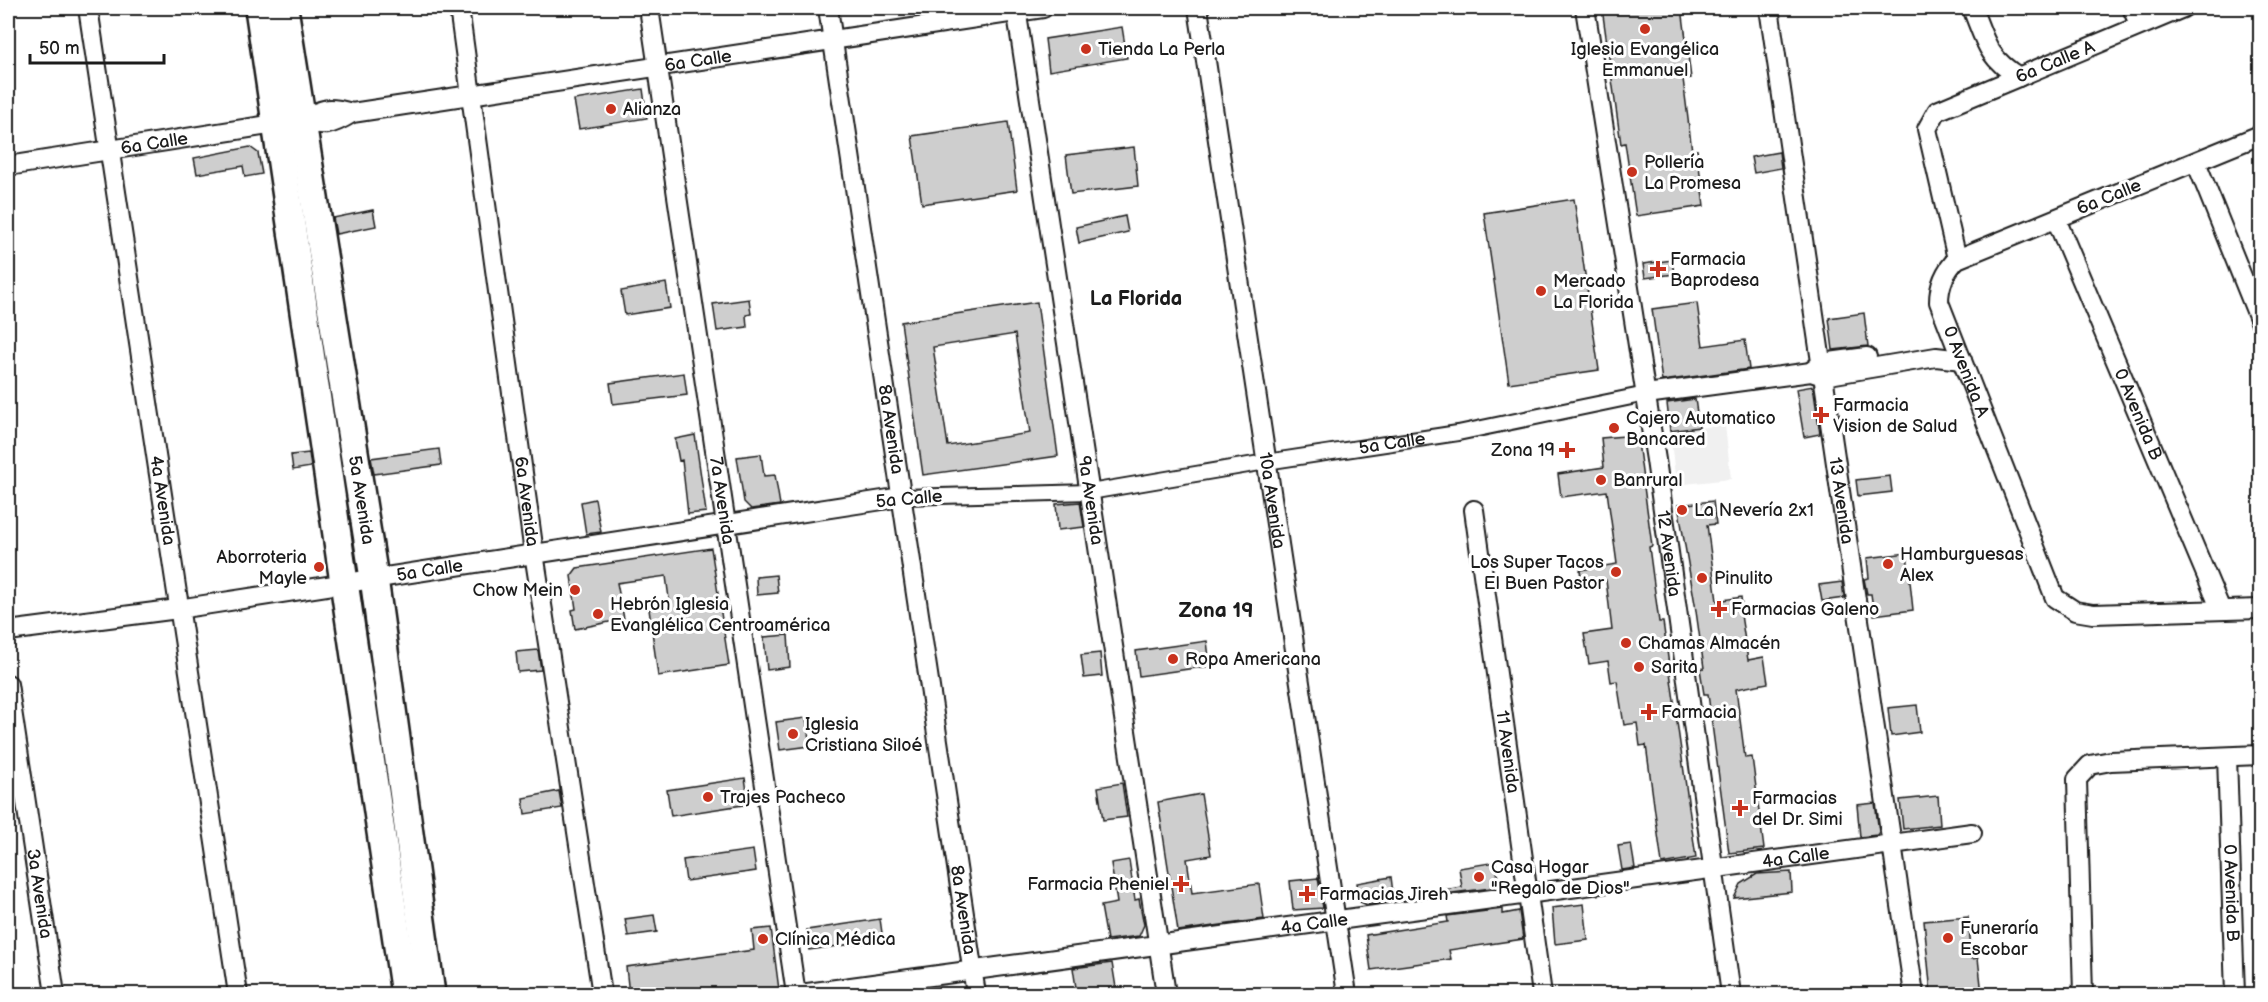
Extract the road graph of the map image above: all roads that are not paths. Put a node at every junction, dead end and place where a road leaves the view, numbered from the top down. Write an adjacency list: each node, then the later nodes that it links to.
1 (88, 8): 21 (street, 4a Avenida)
2 (260, 8): 19 (main road, 5a Avenida)
3 (284, 8): 19 (main road, 5a Avenida)
4 (459, 8): 18 (street, 6a Avenida)
5 (649, 8): 16 (street, 7a Avenida)
6 (828, 8): 15 (street, 8a Avenida)
7 (1043, 8): 13 (street, 6a Calle)
8 (1198, 8): 31 (street, 10a Avenida)
9 (1585, 8): 30 (street, 12 Avenida)
10 (1769, 8): 29 (street, 13 Avenida)
11 (1972, 8): 17 (street)
12 (2183, 8): 14 (street, 6a Calle A)
13 (1017, 10): 15 (street, 6a Calle); 32 (street, 9a Avenida)
14 (2135, 16): 17 (street, 6a Calle A)
15 (833, 40): 16 (street, 6a Calle); 33 (street, 8a Avenida)
16 (658, 66): 18 (street, 6a Calle); 35 (street, 7a Avenida)
17 (2019, 77): 25 (street, 6a Calle A)
18 (473, 94): 19 (street, 6a Calle); 36 (street, 6a Avenida)
19 (289, 122): 21 (street, 6a Calle); 37 (main road, 5a Avenida); 38 (main road, 5a Avenida)
20 (2260, 135): 22 (street, 6a Calle)
21 (110, 150): 23 (street, 6a Calle); 39 (street, 4a Avenida)
22 (2196, 162): 24 (street, 6a Calle); 26 (street)
23 (8, 166)
24 (2056, 219): 25 (street, 6a Calle); 41 (street, 0 Avenida B)
25 (1957, 259): 27 (street, 0 Avenida A)
26 (2260, 321)
27 (1948, 325): 28 (street, 0 Avenida A); 29 (street, 5a Calle)
28 (1962, 360): 29 (street, 5a Calle); 41 (street, 0 Avenida A)
29 (1819, 370): 30 (street, 5a Calle); 47 (street, 13 Avenida)
30 (1646, 394): 31 (street, 5a Calle); 48 (street, 12 Avenida)
31 (1266, 462): 32 (street, 5a Calle); 50 (street, 10a Avenida)
32 (1090, 492): 33 (street, 5a Calle); 51 (street, 9a Avenida)
33 (902, 497): 35 (street, 5a Calle); 52 (street, 8a Avenida)
34 (1473, 510): 49 (street, 11 Avenida)
35 (726, 524): 36 (street, 5a Calle); 58 (street, 7a Avenida)
36 (534, 553): 37 (street, 5a Calle); 57 (street, 6a Avenida)
37 (374, 578): 38 (street, 5a Calle); 56 (main road, 5a Avenida)
38 (343, 583): 39 (street, 5a Calle); 55 (main road, 5a Avenida)
39 (178, 609): 42 (street, 5a Calle); 54 (street, 4a Avenida)
40 (2260, 609): 41 (street)
41 (2221, 610)
42 (8, 631)
43 (8, 684): 53 (street, 3a Avenida)
44 (2260, 755): 45 (street)
45 (2227, 757): 65 (street); 66 (street, 0 Avenida B)
46 (1972, 832): 47 (street, 4a Calle)
47 (1892, 843): 48 (street, 4a Calle); 64 (street, 13 Avenida)
48 (1712, 868): 49 (street, 4a Calle); 63 (street, 12 Avenida)
49 (1527, 894): 50 (street, 4a Calle); 62 (street, 11 Avenida)
50 (1335, 921): 51 (street, 4a Calle); 61 (street, 10a Avenida)
51 (1159, 945): 52 (street, 4a Calle); 60 (street, 9a Avenida)
52 (973, 971): 58 (street, 4a Calle); 59 (street, 8a Avenida)
53 (55, 994)
54 (238, 994)
55 (405, 994)
56 (431, 994)
57 (602, 994)
58 (798, 994)
59 (976, 994)
60 (1166, 994)
61 (1347, 994)
62 (1542, 994)
63 (1731, 994)
64 (1914, 994)
65 (2083, 994)
66 (2235, 994)

